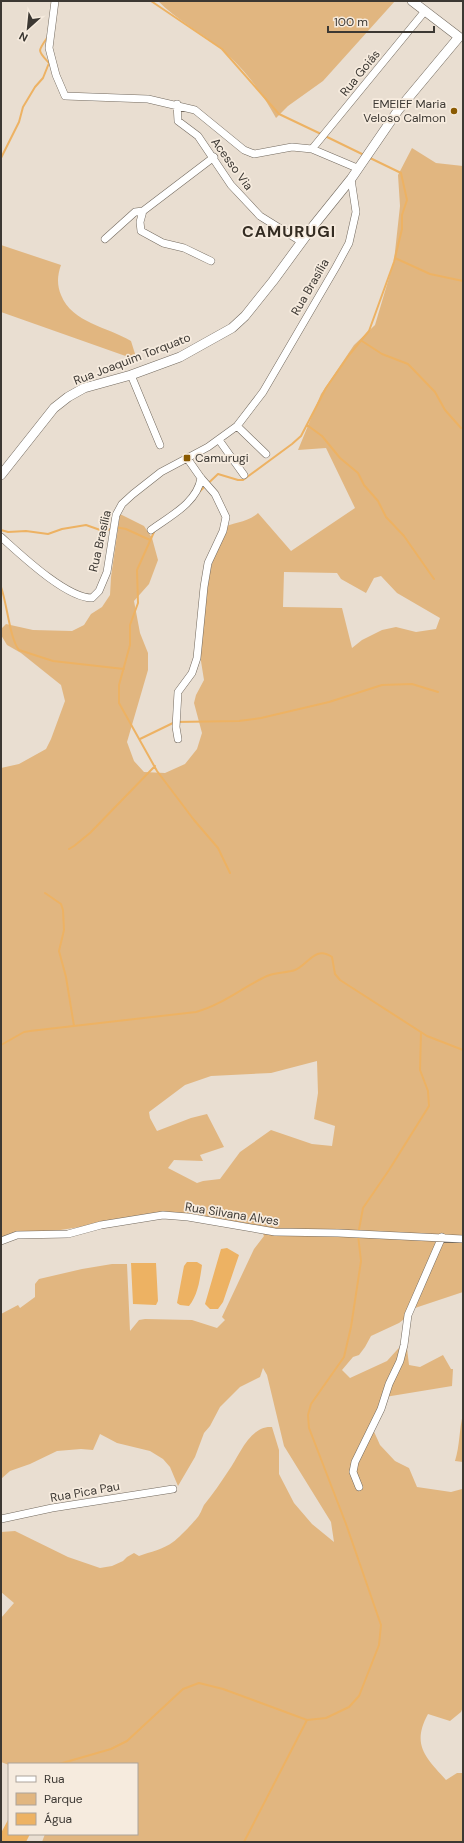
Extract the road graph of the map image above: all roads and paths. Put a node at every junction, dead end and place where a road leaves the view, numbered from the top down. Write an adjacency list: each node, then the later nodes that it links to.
1 (55, 1): 5 (street)
2 (412, 1): 3 (street)
3 (425, 11): 4 (street); 6 (street, Rua Goiás)
4 (461, 38): 8 (street)
5 (177, 104): 6 (street); 7 (street, Acesso Via)
6 (312, 149): 8 (street)
7 (214, 157): 10 (street); 12 (street, Acesso Via)
8 (358, 168): 9 (street)
9 (351, 179): 12 (street, Rua Joaquim Torquato); 15 (street, Rua Brasília)
10 (143, 210): 11 (street); 13 (street)
11 (105, 239)
12 (302, 242): 14 (street, Rua Joaquim Torquato)
13 (212, 261)
14 (131, 375): 17 (street); 20 (street, Rua Joaquim Torquato)
15 (237, 426): 16 (street, Rua Brasília); 18 (street)
16 (219, 440): 19 (street, Rua Brasília); 21 (street)
17 (160, 445)
18 (266, 454)
19 (187, 458): 22 (street); 24 (street, Rua Brasília)
20 (1, 475)
21 (244, 475)
22 (200, 478): 23 (street); 25 (street)
23 (152, 530)
24 (1, 537)
25 (178, 739)
26 (442, 1237): 27 (street, Rua Silvana Alves); 28 (street, Rua Silvana Alves); 29 (street)
27 (463, 1239)
28 (1, 1241)
29 (359, 1487)
30 (173, 1489): 31 (street, Rua Pica Pau)
31 (1, 1519)

